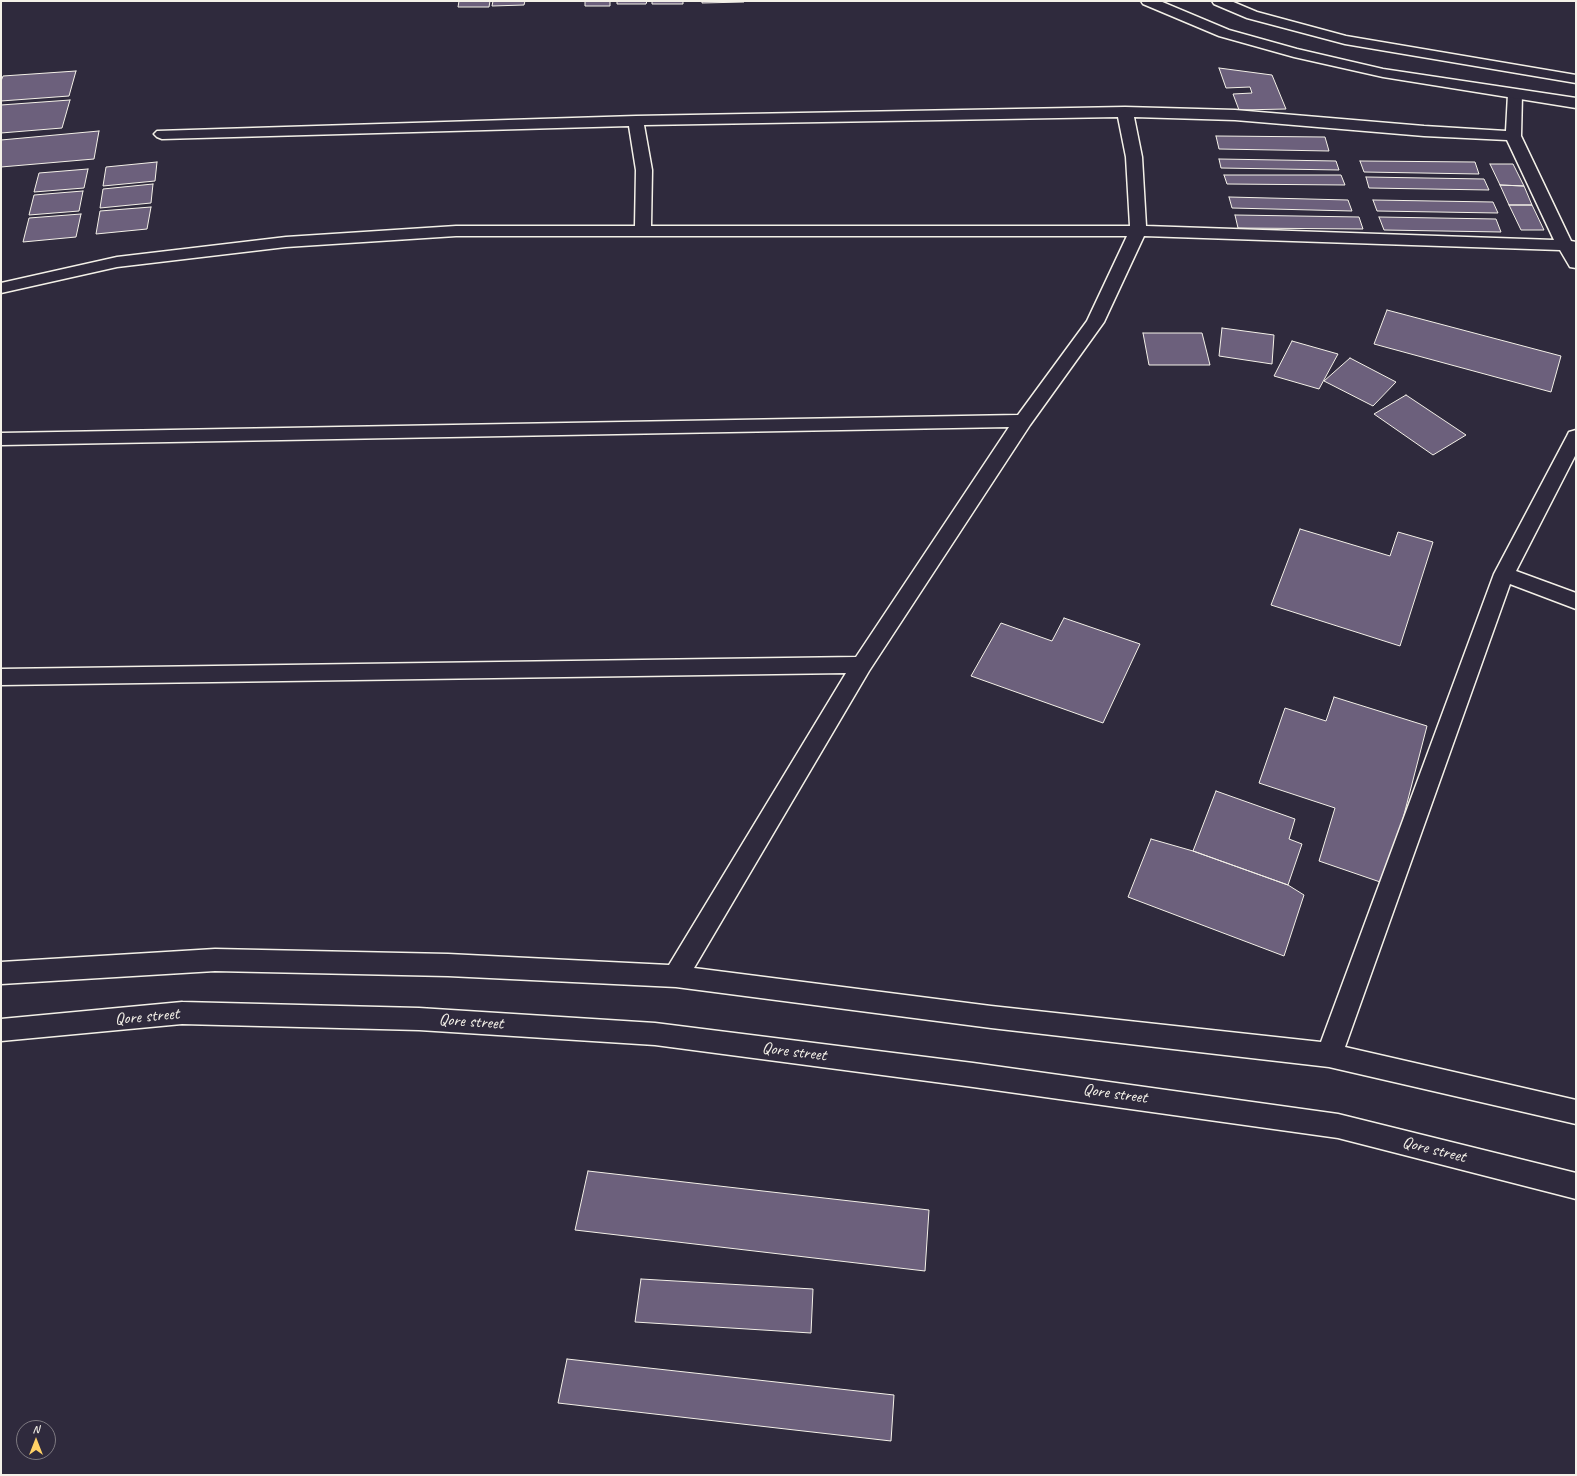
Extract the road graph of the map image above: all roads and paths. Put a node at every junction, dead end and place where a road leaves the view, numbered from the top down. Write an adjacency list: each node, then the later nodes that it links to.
1 (1148, 1): 4 (street)
2 (1219, 1): 3 (street)
3 (1576, 79)
4 (1515, 94): 5 (street); 9 (street)
5 (1576, 103)
6 (1126, 112): 7 (street); 9 (street); 11 (street)
7 (636, 121): 8 (street); 10 (street)
8 (162, 134)
9 (1513, 136): 12 (street)
10 (643, 230): 11 (street); 14 (street)
11 (1138, 231): 12 (street); 15 (street)
12 (1571, 246): 13 (street)
13 (1576, 263)
14 (1, 288)
15 (1023, 421): 17 (street); 20 (street)
16 (1576, 436): 18 (street)
17 (1, 439)
18 (1504, 574): 19 (street); 25 (street)
19 (1576, 601)
20 (862, 665): 21 (street); 23 (street)
21 (1, 677)
22 (1, 973): 23 (street)
23 (676, 976): 25 (street)
24 (1, 1030): 27 (street, Qore street)
25 (1329, 1055): 26 (street)
26 (1576, 1112)
27 (1576, 1186)

